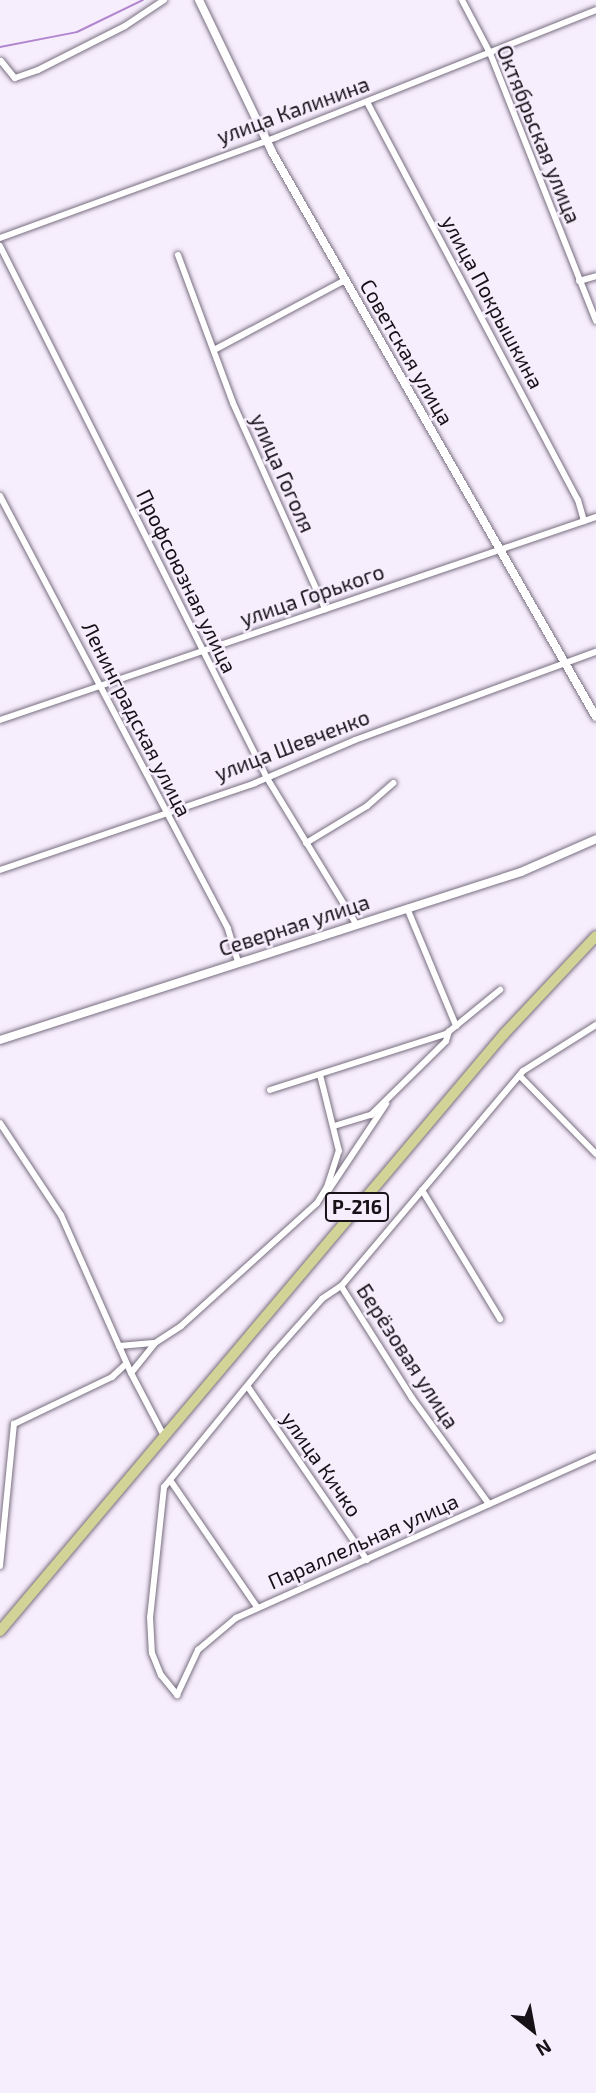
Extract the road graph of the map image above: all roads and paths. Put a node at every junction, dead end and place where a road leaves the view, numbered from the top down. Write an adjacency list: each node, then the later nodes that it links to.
1 (164, 0): 6 (street)
2 (199, 0): 8 (street, Советская улица)
3 (462, 0): 5 (street, Октябрьская улица)
4 (596, 10): 5 (street, улица Калинина)
5 (490, 53): 7 (street, улица Калинина); 14 (street, Октябрьская улица)
6 (1, 61)
7 (367, 102): 8 (street, улица Калинина); 19 (street, улица Покрышкина)
8 (266, 140): 9 (street, улица Калинина); 13 (street, Советская улица)
9 (0, 238)
10 (0, 246): 22 (street, Профсоюзная улица)
11 (178, 255): 16 (street, улица Гоголя)
12 (596, 276): 14 (street)
13 (345, 280): 16 (street); 20 (street, Советская улица)
14 (579, 281): 15 (street, Октябрьская улица)
15 (596, 321)
16 (214, 350): 21 (street, улица Гоголя)
17 (0, 496): 25 (street, Ленинградская улица)
18 (596, 517): 19 (street, улица Горького)
19 (584, 521): 20 (street, улица Горького)
20 (501, 551): 21 (street, улица Горького); 24 (street, Советская улица)
21 (325, 609): 22 (street, улица Горького)
22 (202, 651): 25 (street, улица Горького); 28 (street, Профсоюзная улица)
23 (596, 652): 24 (street, улица Шевченко)
24 (566, 665): 26 (street, Советская улица); 28 (street, улица Шевченко)
25 (101, 685): 27 (street, улица Горького); 30 (street, Ленинградская улица)
26 (596, 717)
27 (0, 720)
28 (267, 778): 30 (street, улица Шевченко); 32 (street, Профсоюзная улица)
29 (393, 783): 32 (street)
30 (166, 813): 33 (street, улица Шевченко); 37 (street, Ленинградская улица)
31 (596, 839): 34 (street, Северная улица)
32 (306, 843): 35 (street, Профсоюзная улица)
33 (0, 870)
34 (407, 908): 35 (street, Северная улица); 40 (street)
35 (356, 924): 37 (street, Северная улица)
36 (596, 936): 59 (highway, Р-216)
37 (237, 961): 42 (street, Северная улица)
38 (500, 990): 40 (street)
39 (596, 1025): 44 (street, Берёзовая улица)
40 (456, 1026): 41 (street)
41 (449, 1031): 43 (street); 46 (street)
42 (0, 1040)
43 (320, 1075): 45 (street); 48 (street)
44 (520, 1076): 49 (street); 50 (street, Берёзовая улица)
45 (270, 1090)
46 (393, 1094): 48 (street); 51 (street)
47 (0, 1123): 55 (street)
48 (334, 1126): 51 (street)
49 (596, 1154)
50 (422, 1190): 52 (street, Берёзовая улица); 53 (street)
51 (317, 1203): 54 (street)
52 (341, 1286): 58 (street); 62 (street, Берёзовая улица)
53 (500, 1319)
54 (155, 1343): 55 (street); 57 (street)
55 (118, 1346): 56 (street)
56 (127, 1364): 57 (street); 64 (street)
57 (131, 1373): 59 (street)
58 (248, 1387): 61 (street); 63 (street, улица Кичко)
59 (164, 1436): 66 (highway, Р-216)
60 (596, 1456): 62 (street, Параллельная улица)
61 (170, 1479): 65 (street); 65 (street, Параллельная улица)
62 (489, 1504): 63 (street, Параллельная улица)
63 (367, 1560): 65 (street, Параллельная улица)
64 (0, 1566)
65 (257, 1607)
66 (0, 1631)

